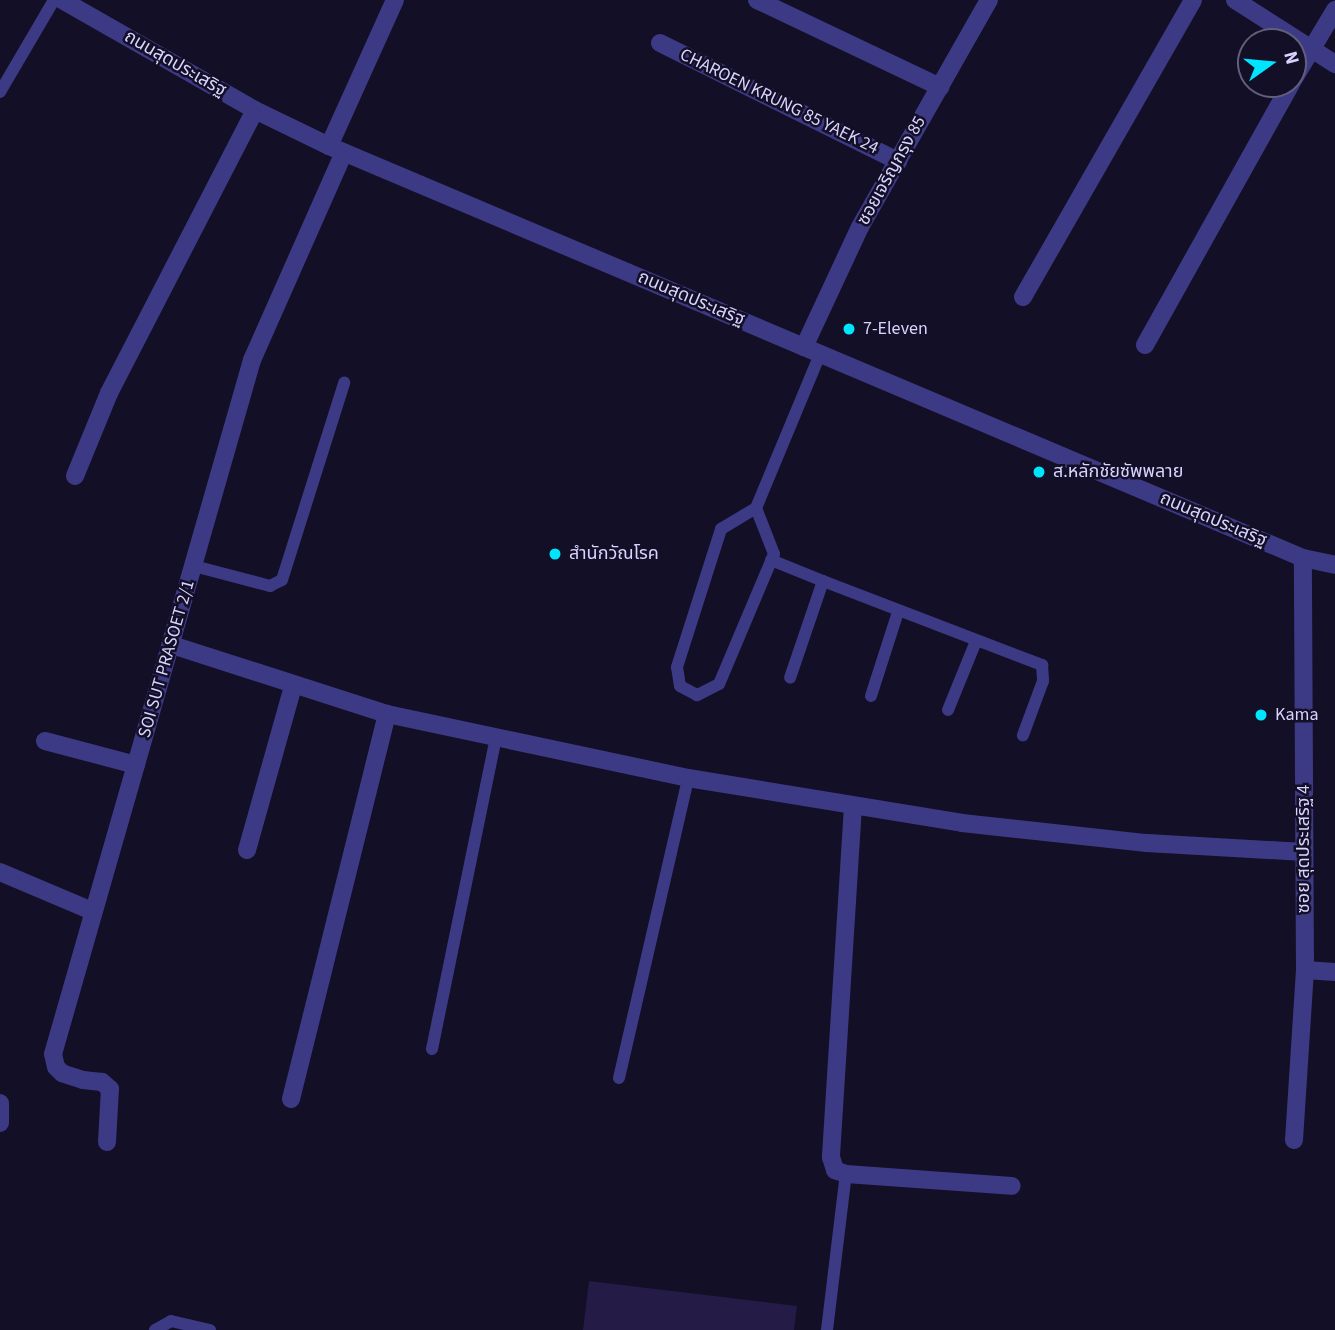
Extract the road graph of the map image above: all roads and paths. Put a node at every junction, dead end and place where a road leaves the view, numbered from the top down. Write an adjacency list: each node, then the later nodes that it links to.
1 (54, 0): 14 (lane)
2 (62, 0): 16 (street, ถนนสุดประเสริฐ)
3 (395, 0): 17 (street, SOI SUT PRASOET 2/1)
4 (757, 0): 13 (street)
5 (989, 0): 13 (street, ซอยเจริญกรุง 85)
6 (1193, 0): 19 (street)
7 (1234, 0): 10 (street)
8 (1335, 10): 10 (street)
9 (660, 43): 18 (street, CHAROEN KRUNG 85 YAEK 24)
10 (1310, 50): 11 (street); 12 (street)
11 (1307, 55)
12 (1335, 64)
13 (940, 88): 18 (street, ซอยเจริญกรุง 85)
14 (0, 92)
15 (1283, 98): 20 (street)
16 (255, 110): 17 (street, ถนนสุดประเสริฐ); 23 (street)
17 (336, 149): 21 (street, ถนนสุดประเสริฐ); 28 (street, SOI SUT PRASOET 2/1)
18 (898, 161): 21 (street, ซอยเจริญกรุง 85)
19 (1023, 297)
20 (1145, 345)
21 (812, 351): 24 (lane); 25 (street, ถนนสุดประเสริฐ)
22 (344, 383): 28 (lane)
23 (75, 476)
24 (756, 508): 26 (lane); 26 (lane)
25 (1303, 558): 27 (street, ถนนสุดประเสริฐ); 45 (street, ซอย สุดประเสริฐ 4)
26 (771, 560): 29 (lane)
27 (1335, 565)
28 (194, 566): 32 (street, SOI SUT PRASOET 2/1)
29 (822, 581): 30 (lane); 33 (lane)
30 (898, 612): 31 (lane); 35 (lane)
31 (976, 641): 36 (lane); 38 (lane)
32 (172, 645): 34 (street); 41 (street, SOI SUT PRASOET 2/1)
33 (790, 678)
34 (293, 686): 37 (street); 44 (street)
35 (871, 696)
36 (948, 710)
37 (387, 714): 39 (street); 52 (street)
38 (1023, 735)
39 (496, 738): 42 (street); 50 (lane)
40 (45, 741): 41 (street)
41 (136, 765): 47 (street, SOI SUT PRASOET 2/1)
42 (688, 778): 43 (street); 51 (lane)
43 (853, 806): 45 (street); 57 (street)
44 (247, 850)
45 (1304, 852): 48 (street, ซอย สุดประเสริฐ 4)
46 (0, 872): 47 (street)
47 (92, 911): 56 (street, SOI SUT PRASOET 2/1)
48 (1305, 970): 49 (street); 55 (street, ซอย สุดประเสริฐ 4)
49 (1335, 972)
50 (432, 1049)
51 (619, 1078)
52 (291, 1099)
53 (0, 1103): 54 (street)
54 (0, 1123)
55 (1294, 1140)
56 (107, 1142)
57 (846, 1174): 58 (street); 61 (lane)
58 (1012, 1186)
59 (155, 1330): 60 (lane)
60 (210, 1330)
61 (827, 1330)

